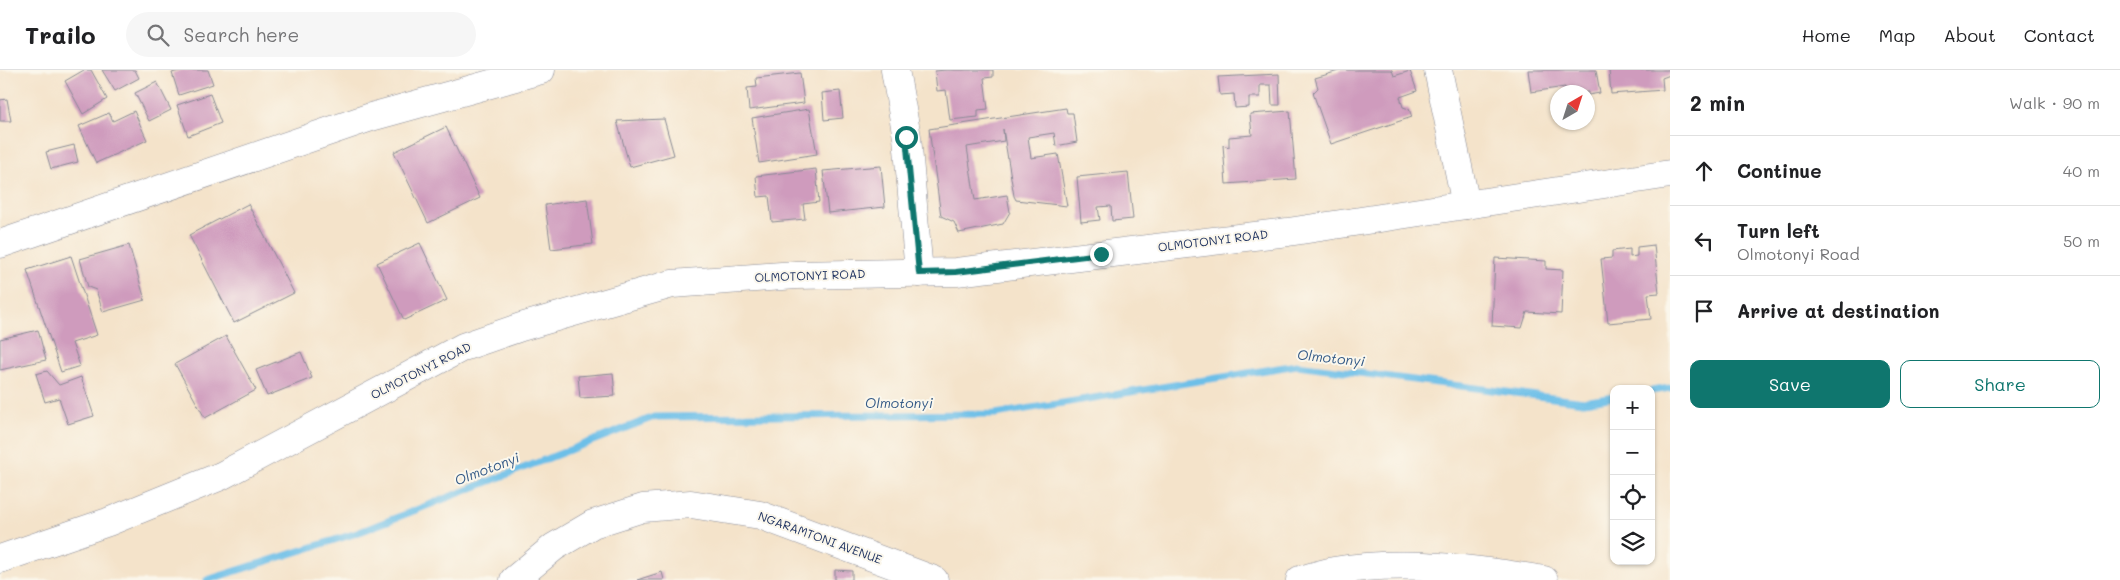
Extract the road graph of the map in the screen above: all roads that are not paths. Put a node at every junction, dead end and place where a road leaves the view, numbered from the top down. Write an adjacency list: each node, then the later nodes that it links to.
1 (895, 70): 7 (street)
2 (1438, 70): 5 (street)
3 (532, 71): 6 (street)
4 (1670, 174): 5 (street, OLMOTONYI ROAD)
5 (1466, 205): 7 (street, OLMOTONYI ROAD)
6 (0, 244)
7 (919, 273): 8 (street, OLMOTONYI ROAD)
8 (0, 557)
9 (514, 580): 10 (street, NGARAMTONI AVENUE)
10 (934, 580)
11 (1300, 580): 12 (street)
12 (1544, 580)

